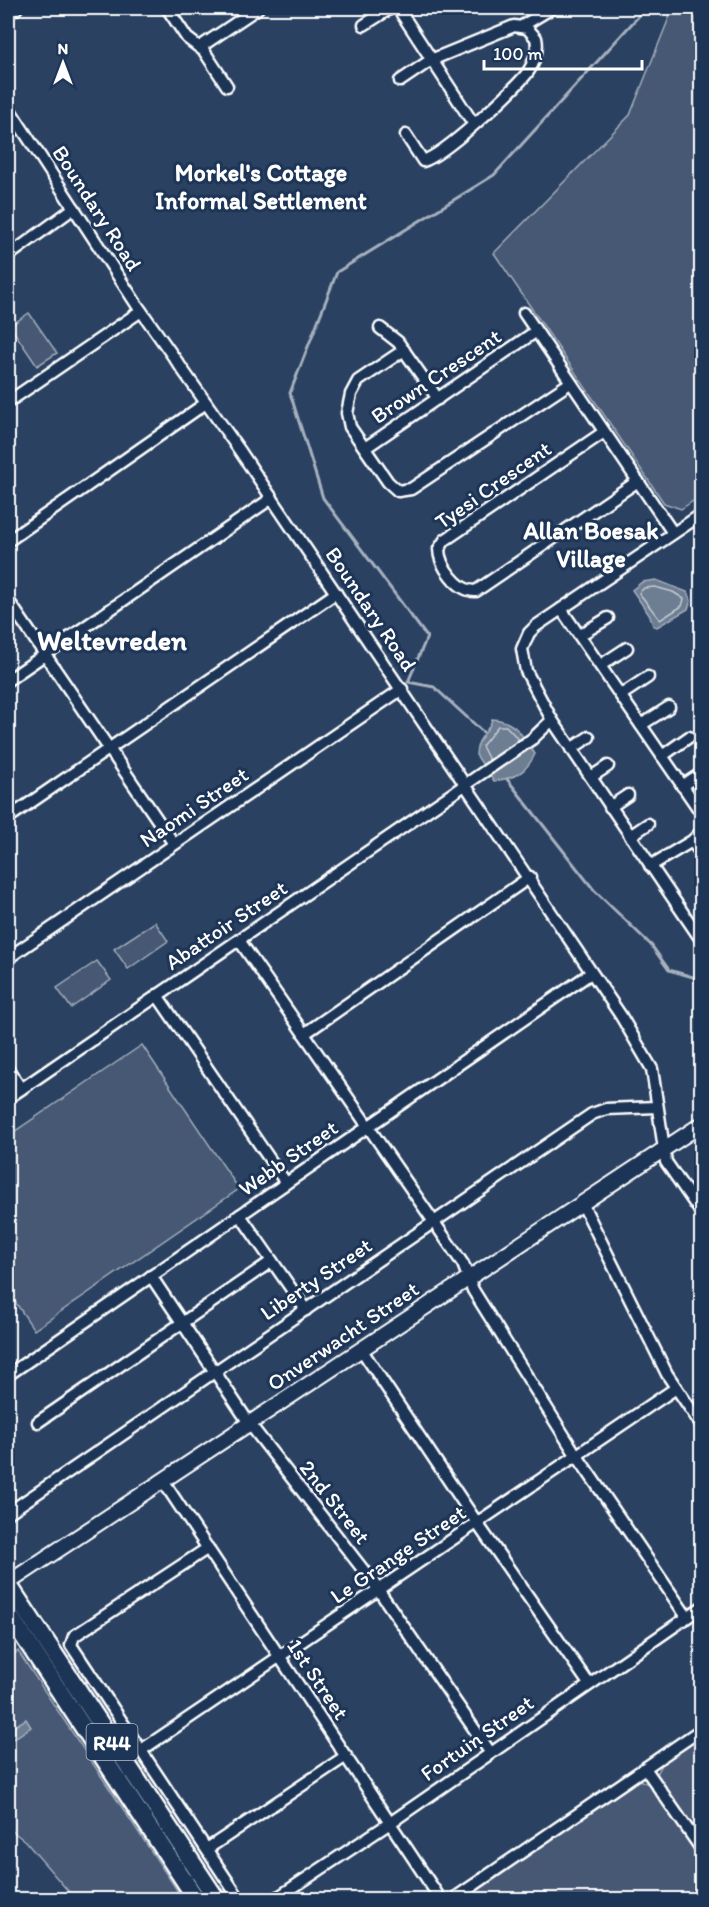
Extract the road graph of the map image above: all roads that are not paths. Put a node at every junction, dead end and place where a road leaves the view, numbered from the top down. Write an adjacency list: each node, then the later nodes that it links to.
1 (17, 8): 7 (street)
2 (167, 8): 10 (street)
3 (258, 8): 10 (street)
4 (391, 8): 8 (street)
5 (398, 8): 11 (street)
6 (552, 8): 9 (street)
7 (8, 14)
8 (364, 25)
9 (522, 26): 11 (street); 15 (street)
10 (200, 46): 13 (street)
11 (431, 60): 12 (street); 15 (street)
12 (400, 81)
13 (227, 86)
14 (8, 107): 17 (street, Boundary Road)
15 (473, 123): 16 (street)
16 (406, 135)
17 (74, 208): 18 (street); 19 (street, Boundary Road)
18 (8, 256)
19 (141, 311): 26 (street); 27 (street, Boundary Road)
20 (524, 313): 22 (street)
21 (380, 328): 23 (street)
22 (535, 332): 24 (street); 25 (street, Brown Crescent)
23 (404, 350): 25 (street); 29 (street)
24 (570, 383): 28 (street); 29 (street, Brown Crescent)
25 (438, 399): 29 (street, Brown Crescent)
26 (8, 402)
27 (206, 403): 31 (street, Boundary Road); 34 (street)
28 (604, 432): 30 (street); 30 (street, Tyesi Crescent)
29 (365, 448)
30 (638, 482): 33 (street)
31 (272, 498): 35 (street, Boundary Road); 41 (street)
32 (702, 514): 33 (street)
33 (673, 533): 37 (street)
34 (8, 541)
35 (336, 593): 45 (street, Boundary Road); 52 (street)
36 (8, 600): 41 (street)
37 (561, 609): 39 (street); 48 (street)
38 (608, 618): 39 (street)
39 (580, 635): 42 (street)
40 (627, 648): 42 (street)
41 (45, 654): 44 (street); 52 (street)
42 (601, 665): 46 (street)
43 (648, 677): 46 (street)
44 (8, 680)
45 (402, 689): 58 (street, Boundary Road); 68 (street, Naomi Street)
46 (621, 695): 49 (street)
47 (669, 707): 49 (street)
48 (552, 720): 53 (street); 58 (street, Abattoir Street)
49 (641, 725): 54 (street)
50 (589, 737): 53 (street)
51 (689, 737): 54 (street)
52 (110, 748): 63 (street); 68 (street)
53 (571, 749): 57 (street)
54 (662, 756): 59 (street)
55 (608, 766): 57 (street)
56 (702, 773): 59 (street)
57 (591, 777): 61 (street)
58 (466, 784): 71 (street, Boundary Road); 72 (street, Abattoir Street)
59 (682, 786): 62 (street)
60 (628, 795): 61 (street)
61 (610, 807): 66 (street)
62 (702, 814)
63 (8, 818)
64 (648, 824): 66 (street)
65 (702, 831): 67 (street)
66 (630, 836): 70 (street)
67 (692, 841): 69 (street); 70 (street)
68 (174, 844): 74 (street, Naomi Street)
69 (702, 855)
70 (650, 866): 73 (street)
71 (530, 877): 75 (street, Boundary Road); 77 (street)
72 (239, 940): 76 (street, Abattoir Street); 77 (street)
73 (702, 941)
74 (8, 958)
75 (591, 973): 81 (street, Boundary Road); 83 (street, Webb Street)
76 (157, 995): 79 (street, Abattoir Street); 85 (street)
77 (304, 1034): 83 (street)
78 (8, 1069): 79 (street)
79 (21, 1089): 80 (street, Abattoir Street)
80 (8, 1098)
81 (657, 1107): 84 (street, Boundary Road); 89 (street, Liberty Street)
82 (702, 1124): 84 (street, Onverwacht Street)
83 (368, 1127): 85 (street, Webb Street); 89 (street)
84 (664, 1149): 86 (street, Onverwacht Street); 87 (street, Boundary Road)
85 (286, 1183): 88 (street, Webb Street)
86 (582, 1203): 92 (street, Onverwacht Street); 98 (street)
87 (702, 1214)
88 (240, 1215): 90 (street); 91 (street, Webb Street)
89 (434, 1222): 92 (street); 93 (street, Liberty Street)
90 (272, 1261): 93 (street); 94 (street)
91 (151, 1276): 94 (street, 2nd Street); 97 (street, Webb Street)
92 (469, 1278): 95 (street, Onverwacht Street); 102 (street)
93 (306, 1310): 96 (street, Liberty Street)
94 (182, 1323): 96 (street, 2nd Street); 99 (street)
95 (361, 1349): 100 (street, Onverwacht Street); 105 (street)
96 (216, 1371): 100 (street, 2nd Street); 104 (street, Liberty Street)
97 (8, 1375)
98 (676, 1388): 101 (street); 102 (street, Le Grange Street)
99 (38, 1422)
100 (249, 1424): 103 (street, Onverwacht Street); 108 (street, 2nd Street)
101 (702, 1426)
102 (578, 1456): 105 (street, Le Grange Street); 111 (street)
103 (163, 1481): 106 (street, 1st Street); 107 (street, Onverwacht Street)
104 (8, 1513)
105 (477, 1524): 108 (street, Le Grange Street); 113 (street)
106 (208, 1548): 112 (street, 1st Street); 116 (street)
107 (8, 1583): 115 (main road, R44)
108 (379, 1591): 112 (street, Le Grange Street); 117 (street, 2nd Street)
109 (702, 1607): 111 (street, Fortuin Street)
110 (8, 1613): 115 (main road, R44)
111 (687, 1617): 113 (street, Fortuin Street)
112 (280, 1658): 116 (street, Le Grange Street); 118 (street, 1st Street)
113 (589, 1684): 117 (street, Fortuin Street)
114 (702, 1730): 119 (street)
115 (96, 1733): 123 (main road, R44); 124 (main road, R44)
116 (140, 1751): 121 (street)
117 (490, 1752): 120 (street, Fortuin Street)
118 (346, 1756): 120 (street, 1st Street); 121 (street)
119 (645, 1768): 122 (street); 128 (street)
120 (390, 1823): 126 (street, Fortuin Street); 127 (street, 1st Street)
121 (207, 1849): 125 (street)
122 (702, 1850)
123 (197, 1899)
124 (217, 1899)
125 (240, 1899)
126 (274, 1899)
127 (441, 1899)
128 (452, 1899)

